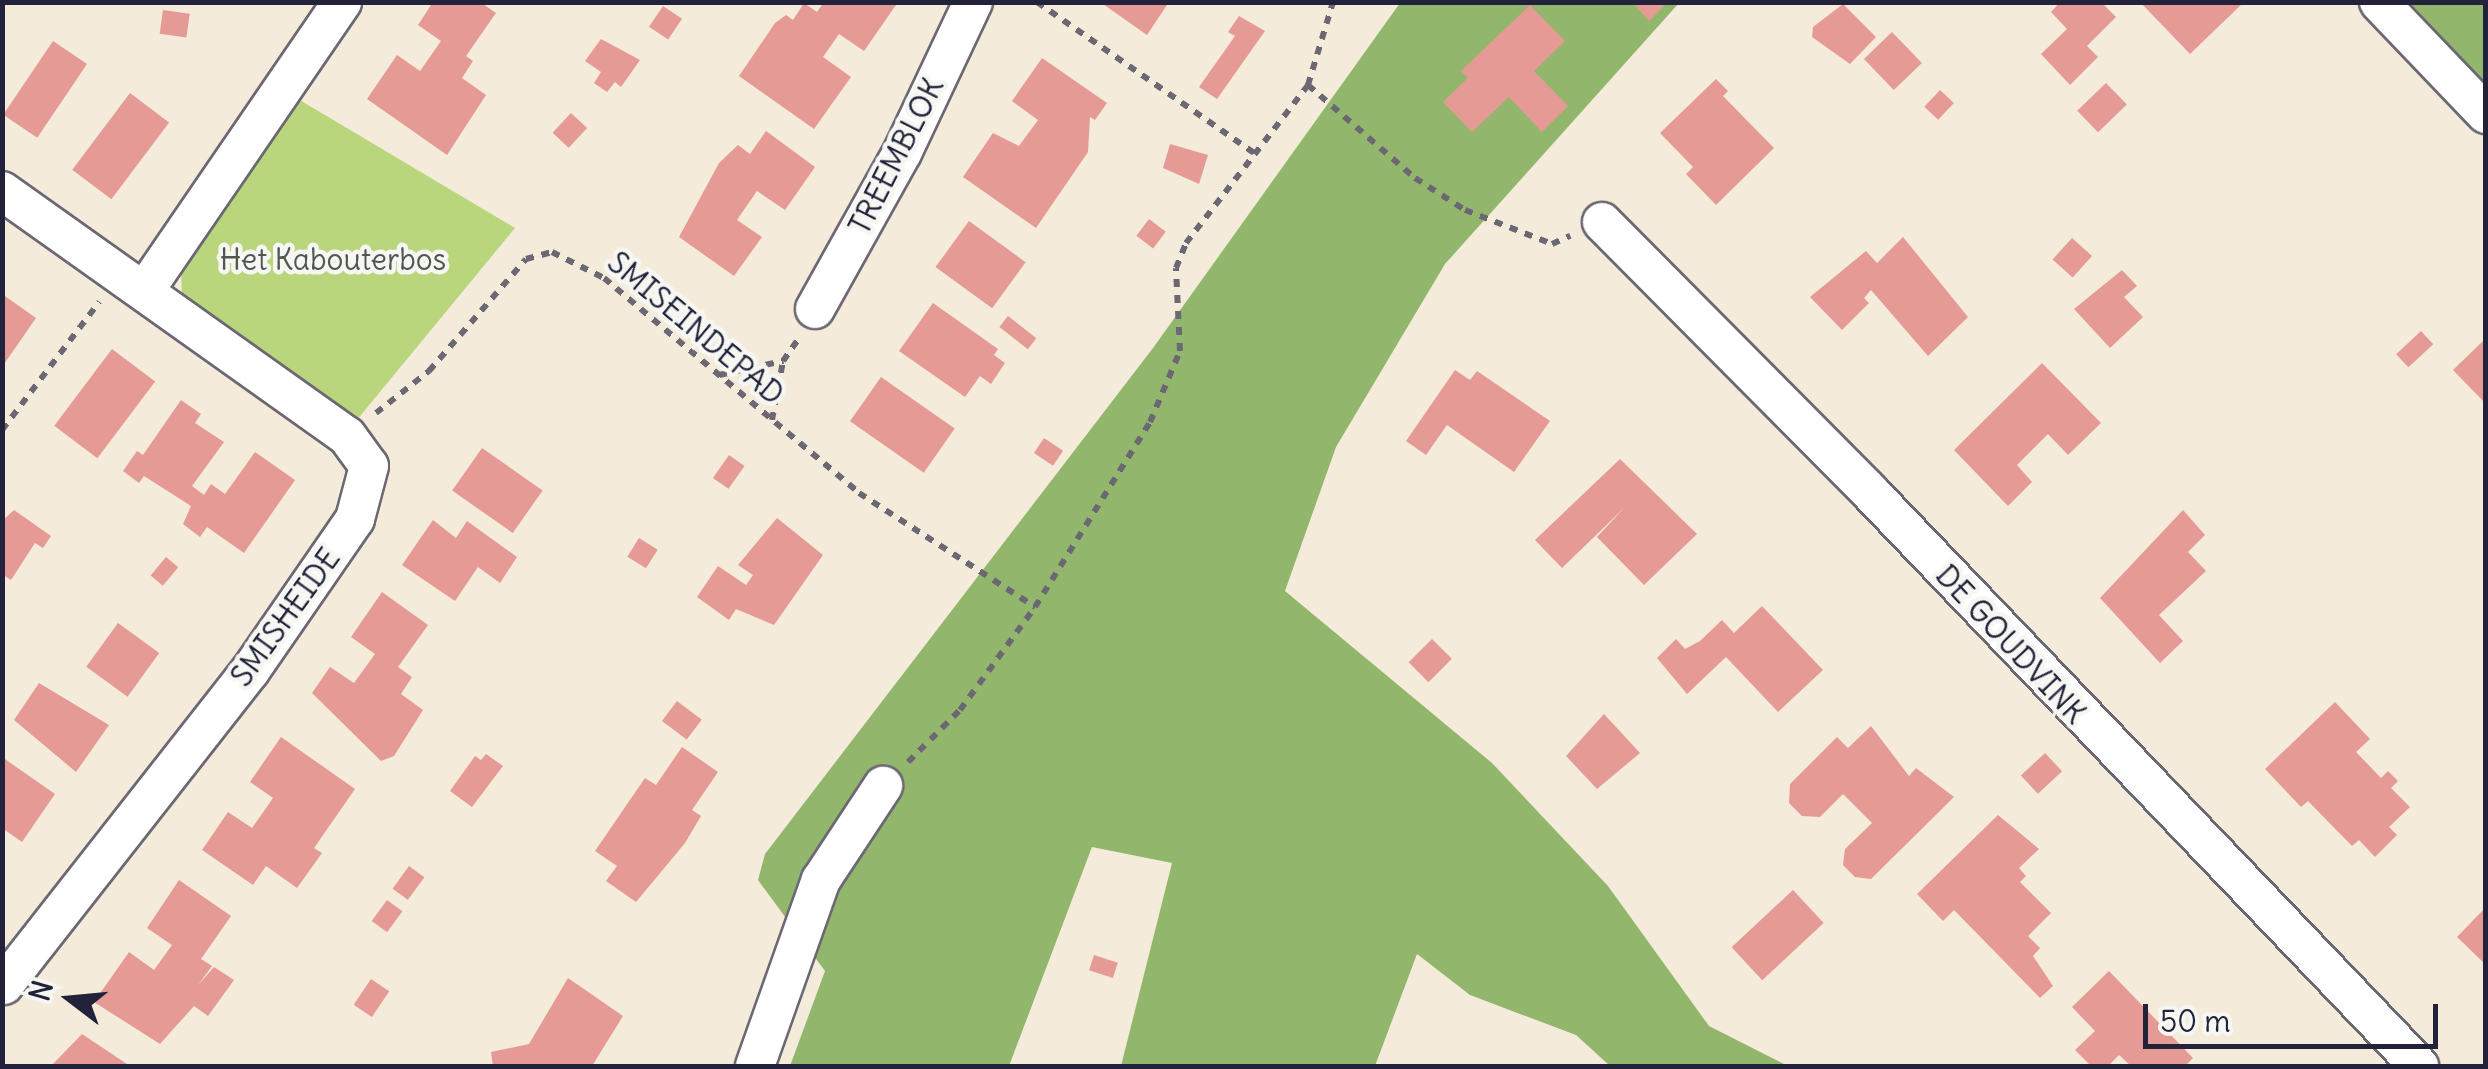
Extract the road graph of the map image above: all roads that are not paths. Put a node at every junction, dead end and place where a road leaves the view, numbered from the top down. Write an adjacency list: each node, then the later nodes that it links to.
1 (342, 2): 7 (street)
2 (973, 2): 8 (street, TREEMBLOK)
3 (2379, 2): 4 (street)
4 (2486, 114)
5 (2, 190): 7 (street)
6 (1602, 222): 12 (street, DE GOUDVINK)
7 (134, 283): 10 (street, SMISHEIDE)
8 (815, 308)
9 (883, 786): 11 (street)
10 (4, 985)
11 (755, 1066)
12 (2419, 1066)

